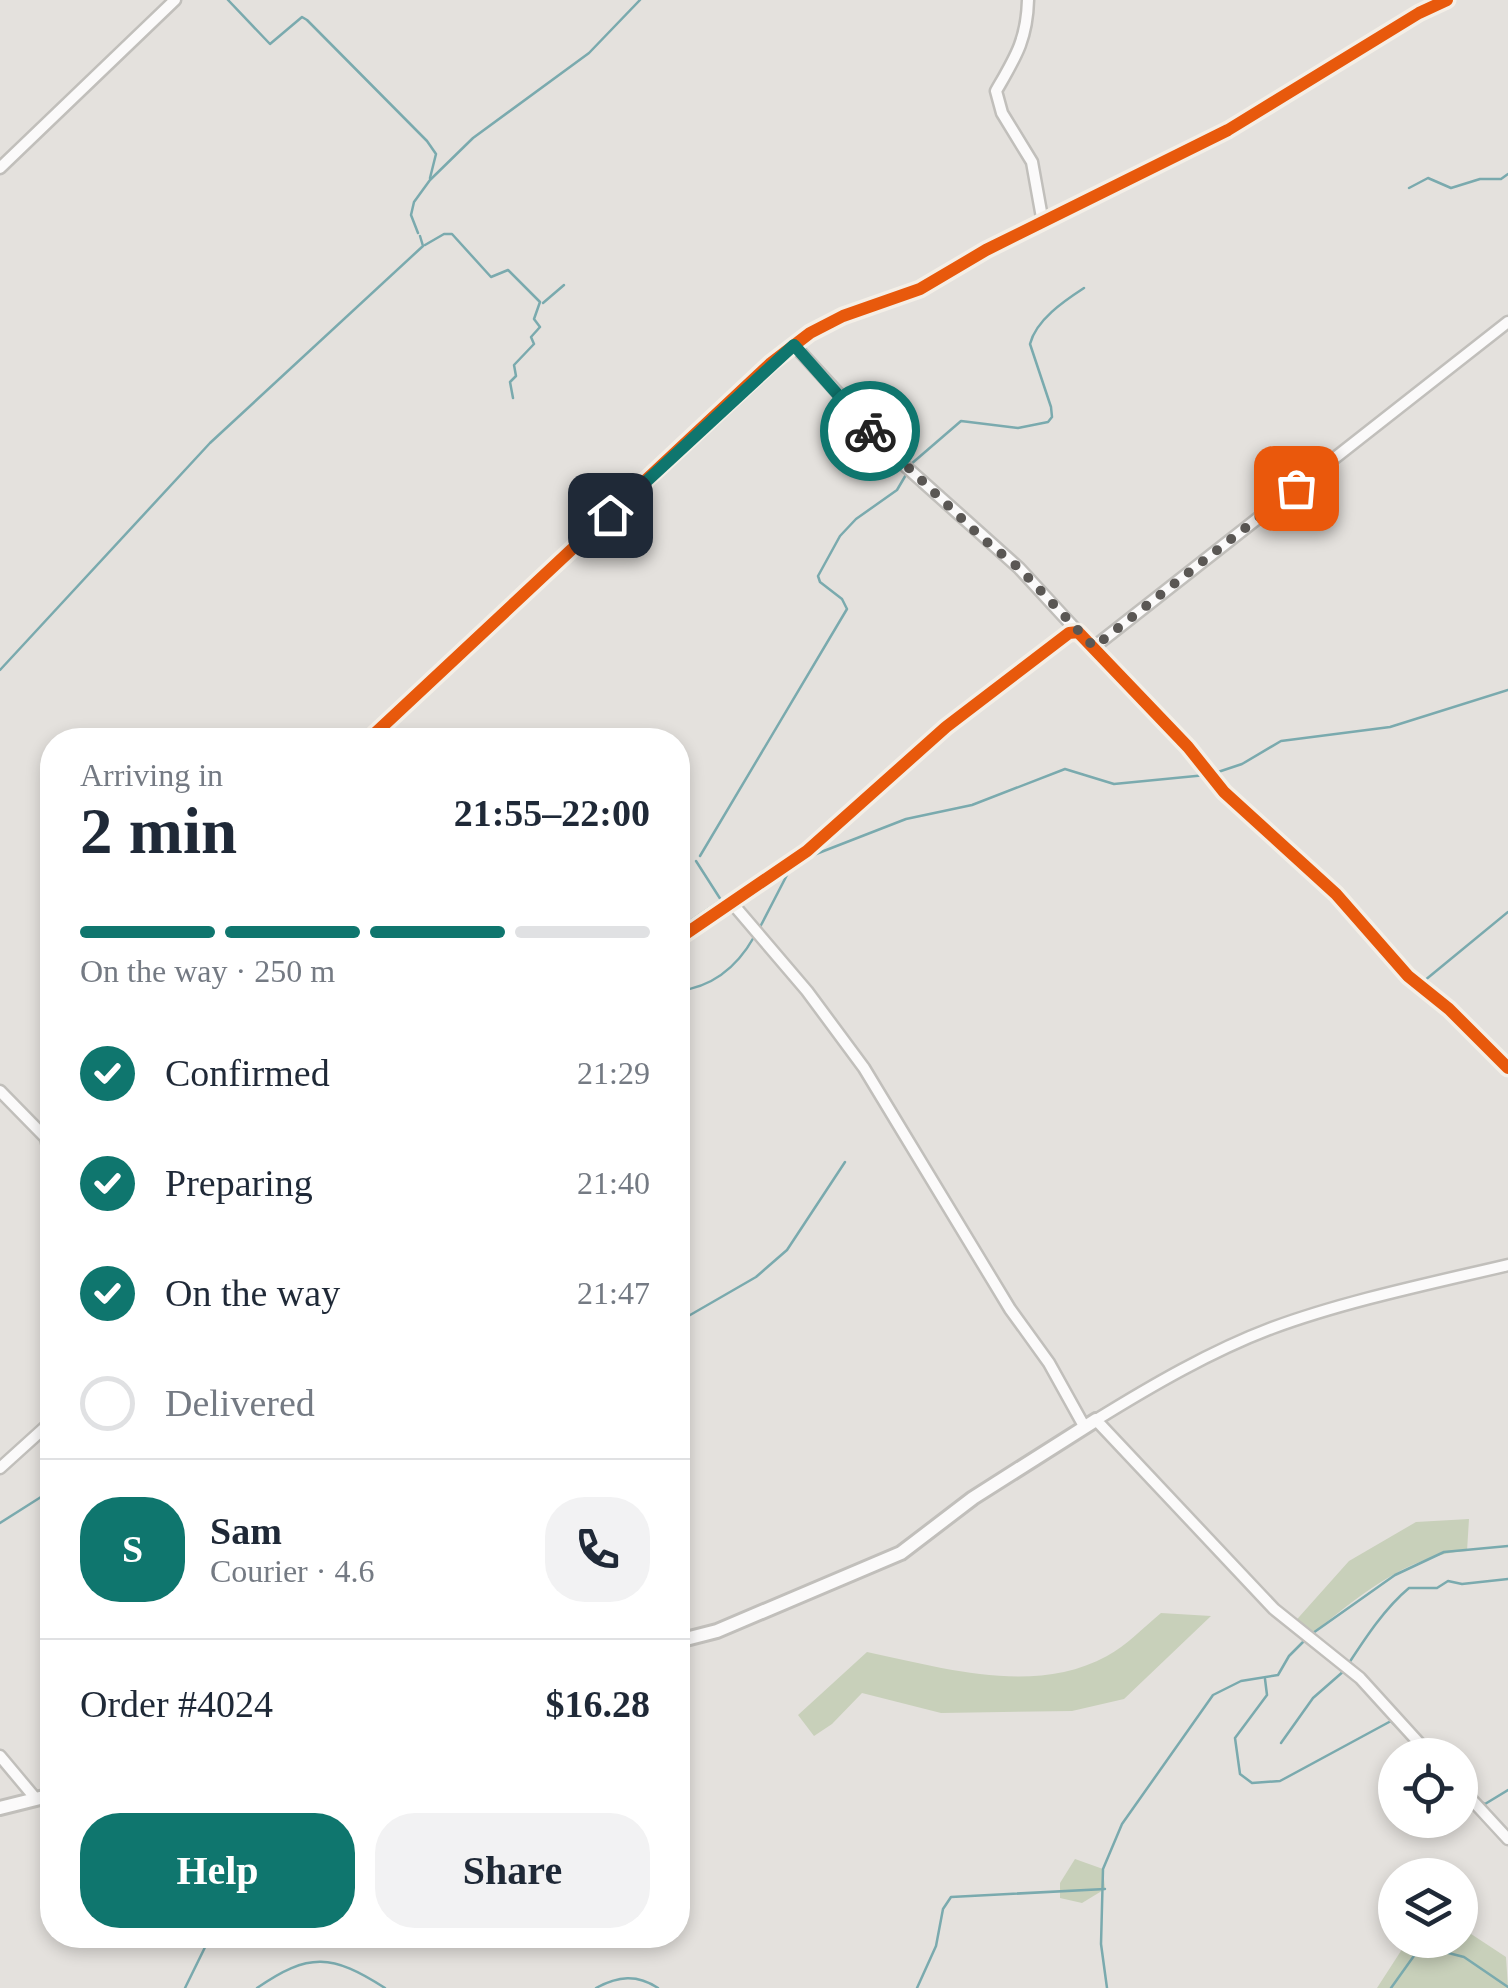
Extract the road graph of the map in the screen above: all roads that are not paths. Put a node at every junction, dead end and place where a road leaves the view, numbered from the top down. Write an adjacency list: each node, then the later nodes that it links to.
1 (175, 0): 4 (street)
2 (1028, 0): 5 (street)
3 (1447, 0): 5 (street)
4 (0, 168)
5 (1043, 223): 7 (street)
6 (1508, 322): 9 (street)
7 (794, 345): 8 (street); 10 (street)
8 (1078, 632): 9 (street); 11 (street)
9 (1094, 647): 13 (street)
10 (381, 728)
11 (732, 903): 12 (street); 17 (street)
12 (690, 931)
13 (1508, 1068)
14 (0, 1091): 15 (street)
15 (40, 1126)
16 (1508, 1265): 17 (street)
17 (1090, 1423): 20 (street); 21 (street)
18 (40, 1431): 19 (street)
19 (0, 1468)
20 (690, 1638)
21 (1415, 1738)
22 (0, 1756): 24 (street)
23 (40, 1798): 24 (street)
24 (36, 1799): 26 (street)
25 (1478, 1807): 27 (street)
26 (0, 1808)
27 (1508, 1839)

